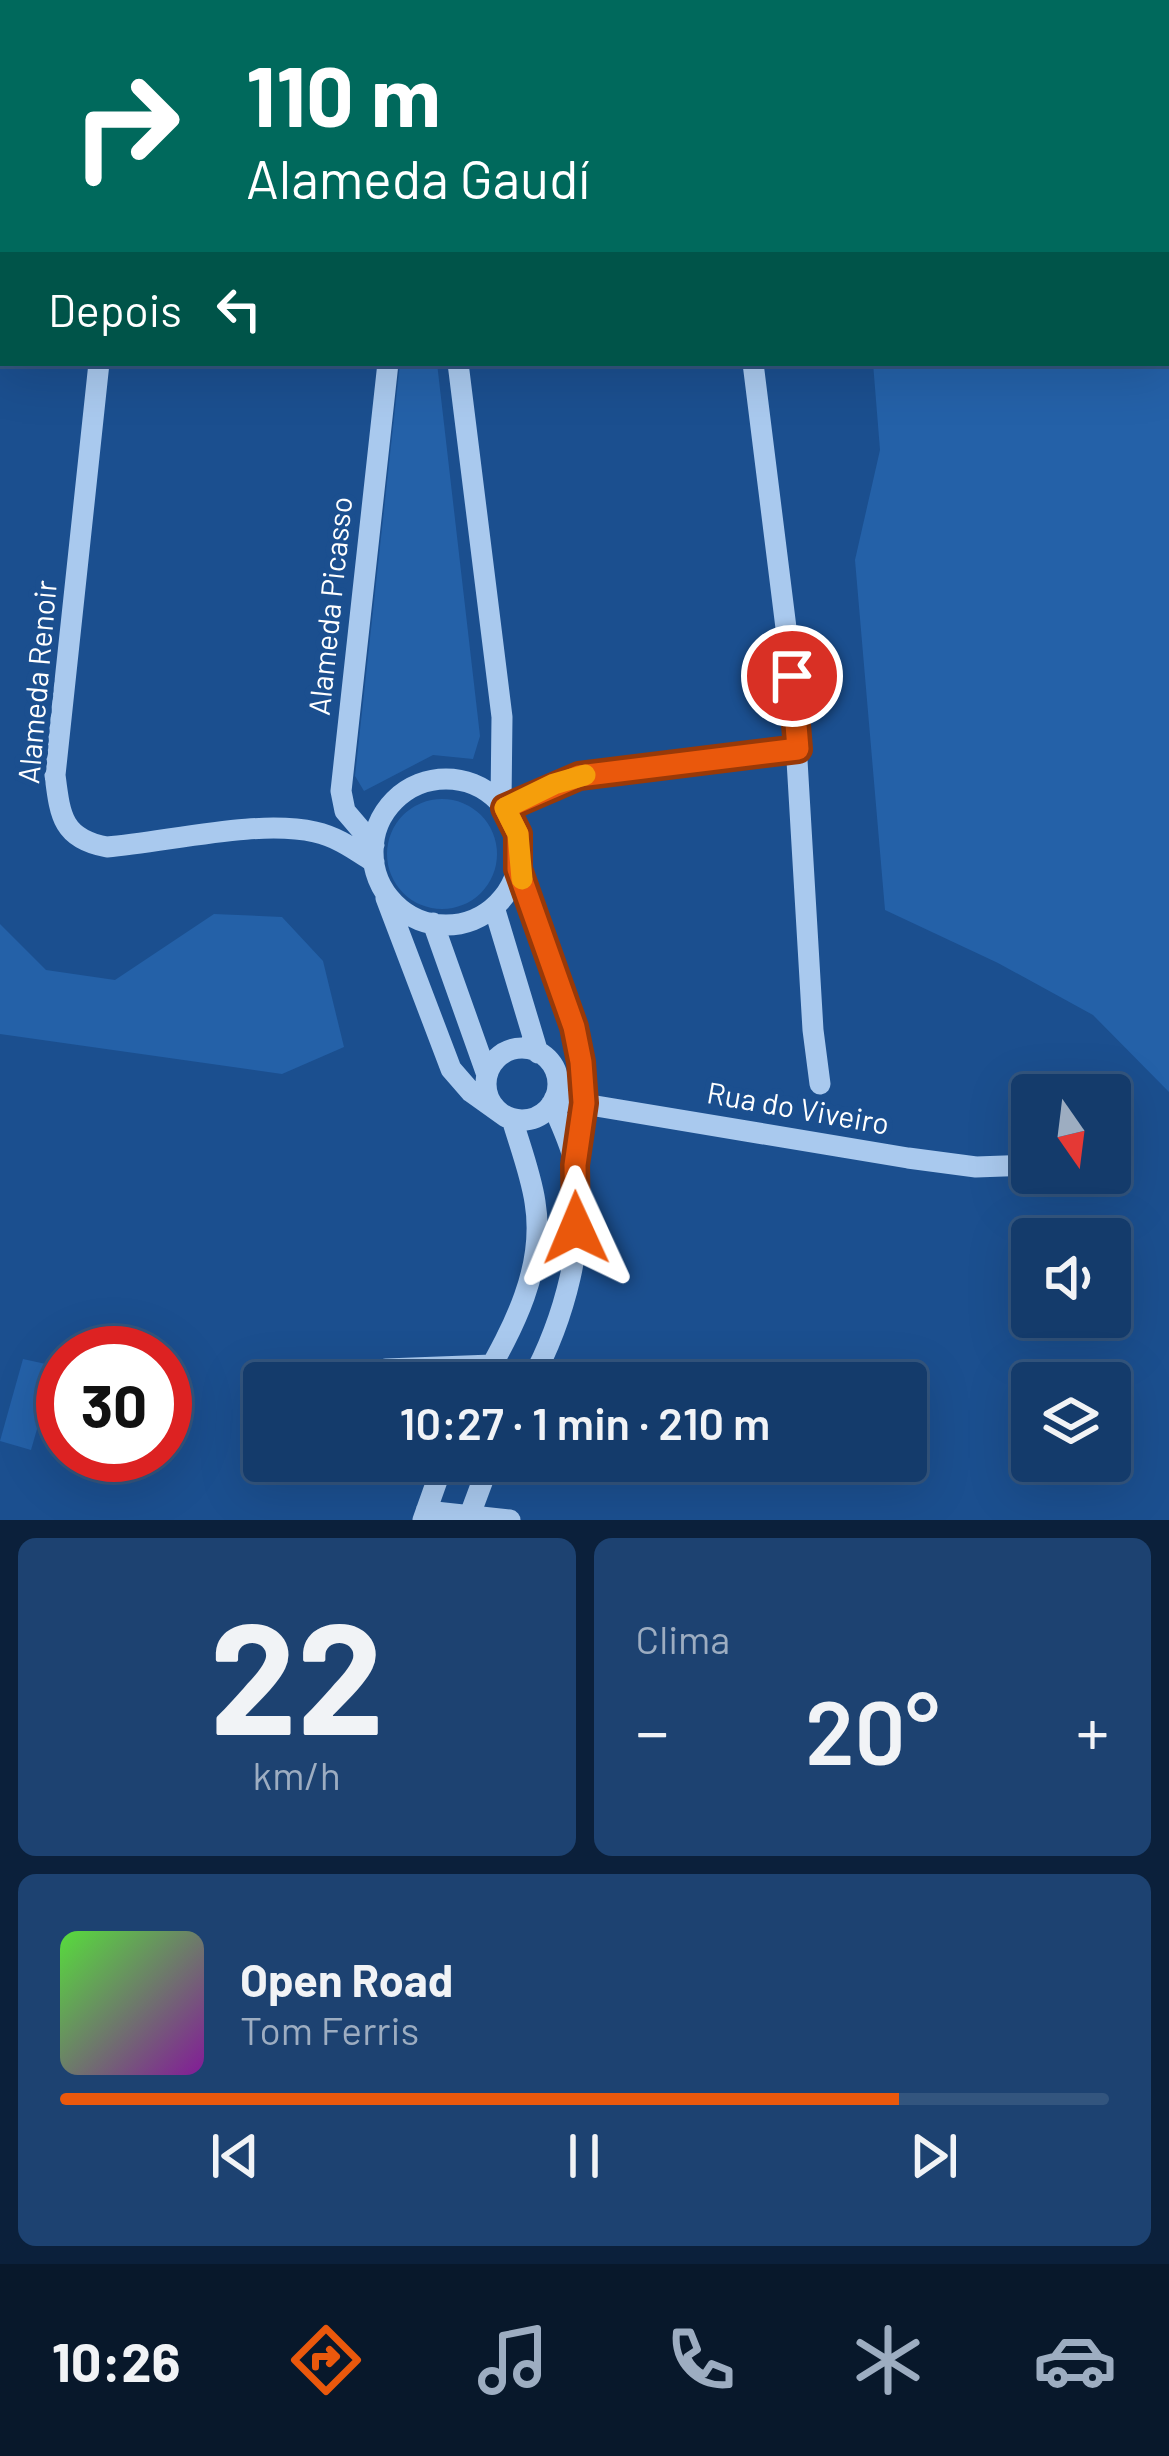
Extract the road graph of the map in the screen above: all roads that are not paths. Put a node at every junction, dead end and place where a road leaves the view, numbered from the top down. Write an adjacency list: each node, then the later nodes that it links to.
1 (99, 366): 7 (street, Alameda Renoir)
2 (388, 366): 7 (street, Alameda Picasso)
3 (458, 366): 6 (street)
4 (753, 366): 5 (street)
5 (798, 749): 6 (street); 14 (street)
6 (503, 805): 7 (street); 8 (street)
7 (374, 854): 9 (street, Alameda Picasso)
8 (518, 869): 10 (street); 16 (street)
9 (382, 886): 11 (street); 17 (street, Alameda Picasso)
10 (494, 907): 11 (street); 12 (street)
11 (433, 923): 13 (street)
12 (538, 1053): 13 (street); 15 (street)
13 (487, 1075): 17 (street)
14 (820, 1084)
15 (554, 1101): 16 (street, Rua do Viveiro); 17 (street); 18 (street)
16 (584, 1103): 18 (street); 19 (street, Rua do Viveiro)
17 (509, 1118): 20 (street)
18 (575, 1165): 21 (street)
19 (1011, 1166)
20 (493, 1362)
21 (541, 1362)
22 (437, 1482): 24 (street)
23 (482, 1482): 25 (street)
24 (424, 1515): 25 (street)
25 (469, 1517): 26 (street)
26 (509, 1520)

